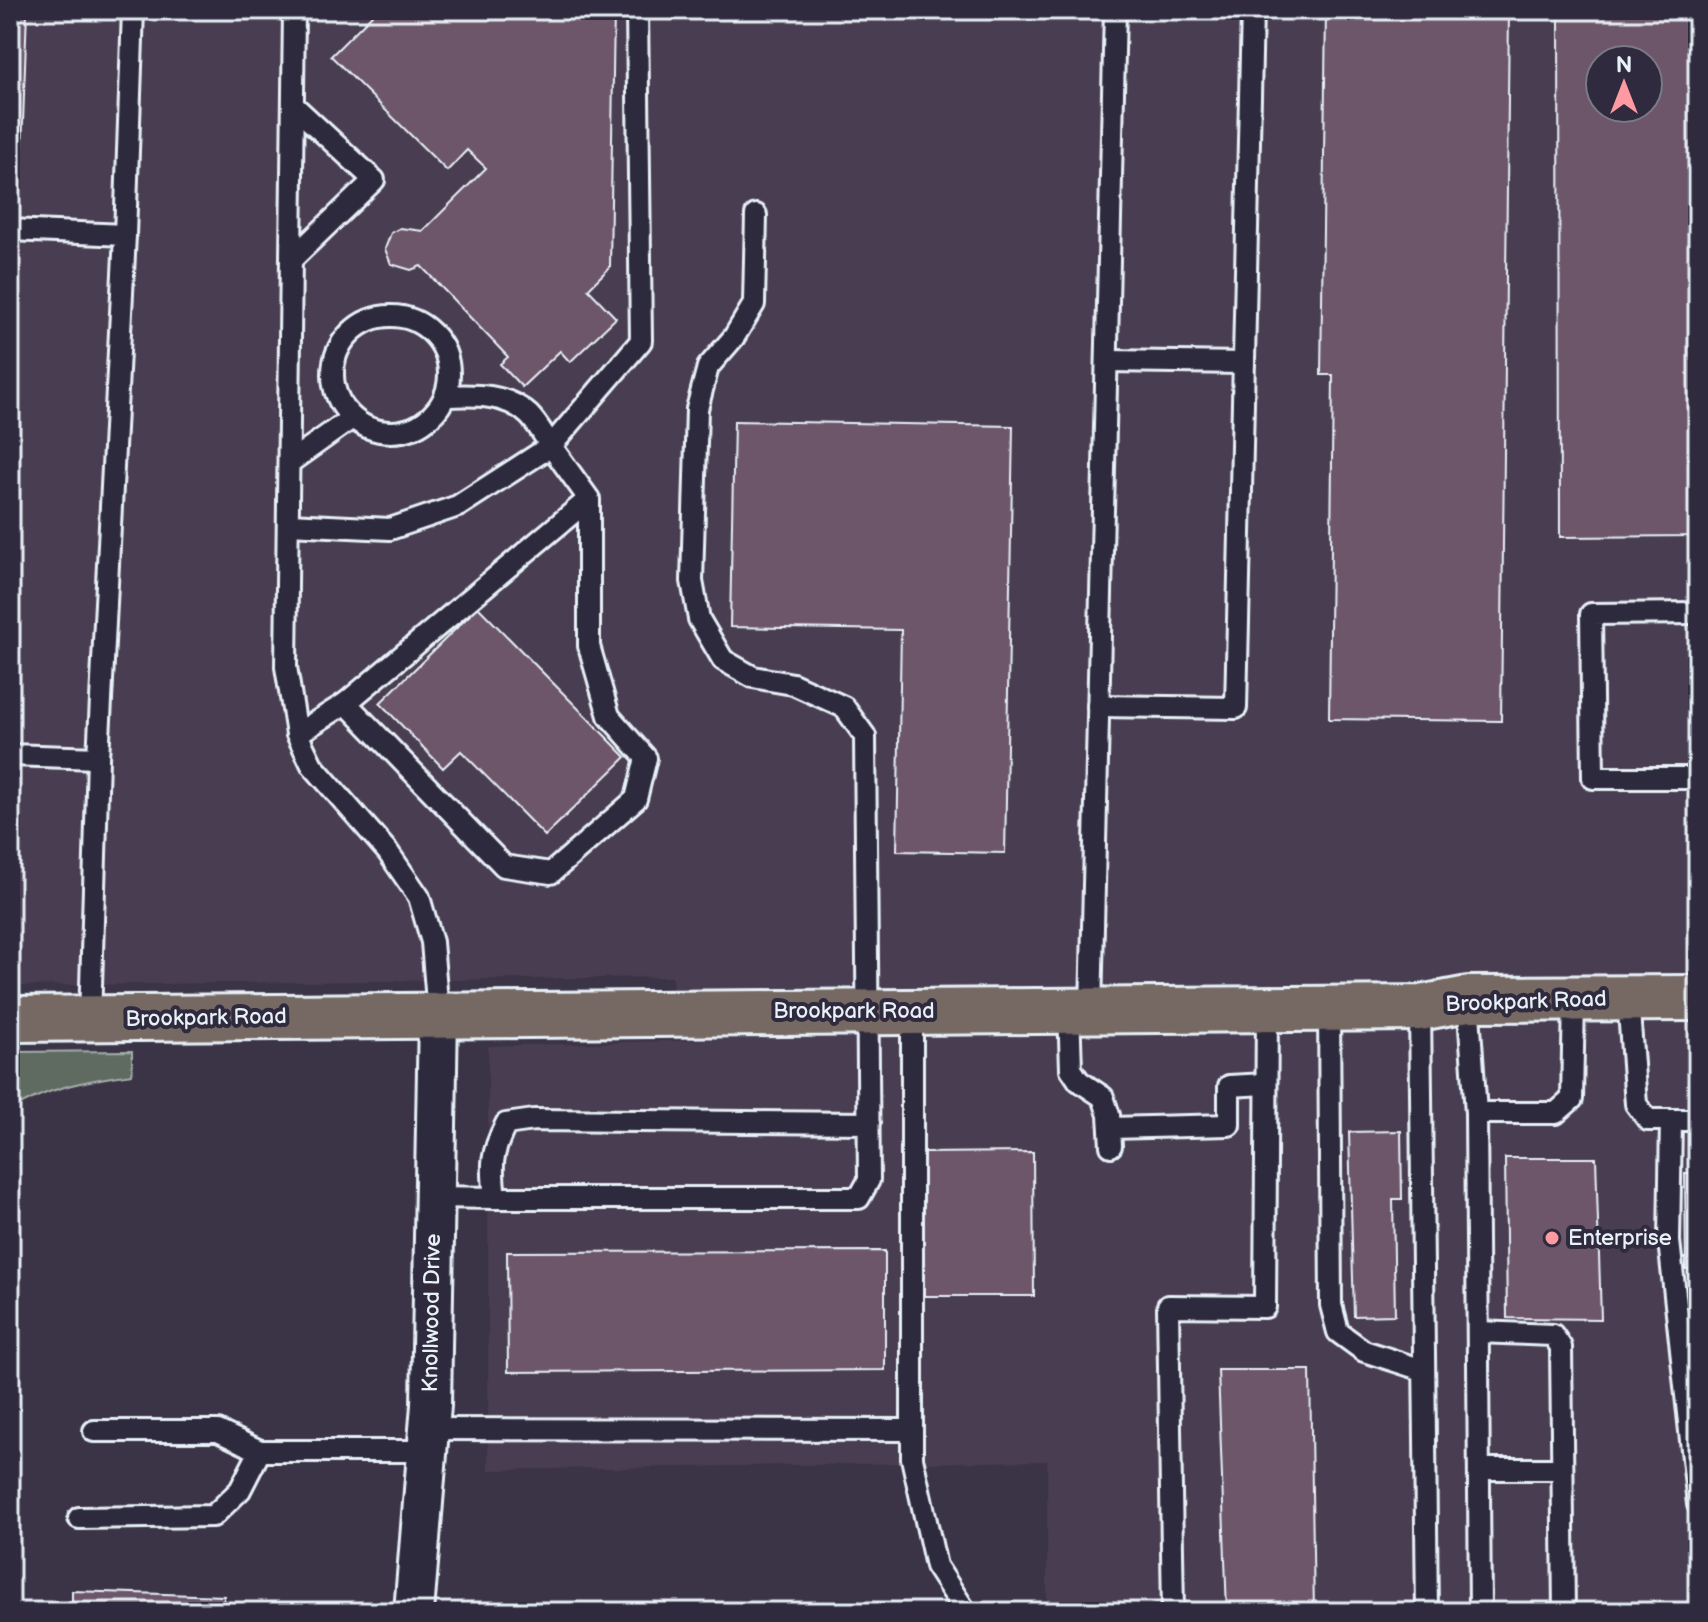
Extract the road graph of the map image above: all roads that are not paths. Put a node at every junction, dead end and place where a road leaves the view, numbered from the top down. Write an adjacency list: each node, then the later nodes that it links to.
1 (133, 10): 9 (lane)
2 (294, 10): 6 (lane)
3 (637, 10): 15 (lane)
4 (1115, 10): 11 (lane)
5 (1252, 10): 12 (lane)
6 (293, 105): 10 (lane); 10 (lane)
7 (756, 215): 34 (lane)
8 (10, 230): 9 (lane)
9 (125, 235): 24 (lane)
10 (292, 259): 16 (lane)
11 (1107, 361): 12 (lane); 21 (lane)
12 (1244, 363): 21 (lane)
13 (445, 396): 14 (lane); 14 (lane); 15 (lane)
14 (352, 418): 16 (lane)
15 (551, 446): 17 (lane); 18 (lane)
16 (290, 462): 18 (lane)
17 (589, 499): 20 (lane); 20 (lane)
18 (289, 524): 22 (lane)
19 (1698, 613): 25 (lane)
20 (346, 703): 22 (lane)
21 (1098, 706): 33 (lane)
22 (297, 734): 36 (lane)
23 (10, 755): 24 (lane)
24 (98, 758): 38 (lane)
25 (1698, 778)
26 (1628, 998): 27 (main road, Brookpark Road); 29 (main road, Brookpark Road); 41 (lane)
27 (1698, 998)
28 (1468, 999): 29 (main road, Brookpark Road); 31 (main road, Brookpark Road); 40 (lane)
29 (1574, 999): 40 (lane)
30 (1329, 1008): 31 (main road, Brookpark Road); 32 (main road, Brookpark Road); 47 (lane)
31 (1420, 1008): 47 (lane)
32 (1267, 1009): 33 (main road, Brookpark Road); 39 (lane)
33 (1080, 1010): 35 (main road, Brookpark Road); 39 (lane)
34 (866, 1011): 35 (main road, Brookpark Road); 36 (main road, Brookpark Road); 43 (lane)
35 (912, 1011): 48 (lane)
36 (438, 1014): 38 (main road, Brookpark Road); 44 (street, Knollwood Drive)
37 (10, 1019): 38 (main road, Brookpark Road)
38 (90, 1019)
39 (1266, 1084): 58 (lane)
40 (1476, 1113): 46 (lane)
41 (1671, 1120): 42 (lane); 54 (lane)
42 (1698, 1120)
43 (869, 1123): 45 (lane); 45 (lane)
44 (435, 1197): 45 (lane); 50 (street, Knollwood Drive)
45 (495, 1198)
46 (1478, 1332): 52 (lane); 53 (lane)
47 (1423, 1370): 59 (lane)
48 (912, 1430): 50 (lane); 57 (lane)
49 (94, 1431): 51 (lane)
50 (428, 1440): 51 (lane); 56 (street, Knollwood Drive)
51 (260, 1451): 55 (lane)
52 (1479, 1469): 53 (lane); 60 (lane)
53 (1562, 1469): 61 (lane)
54 (1698, 1504)
55 (79, 1518)
56 (414, 1612)
57 (966, 1612)
58 (1173, 1612)
59 (1427, 1612)
60 (1480, 1612)
61 (1564, 1612)

